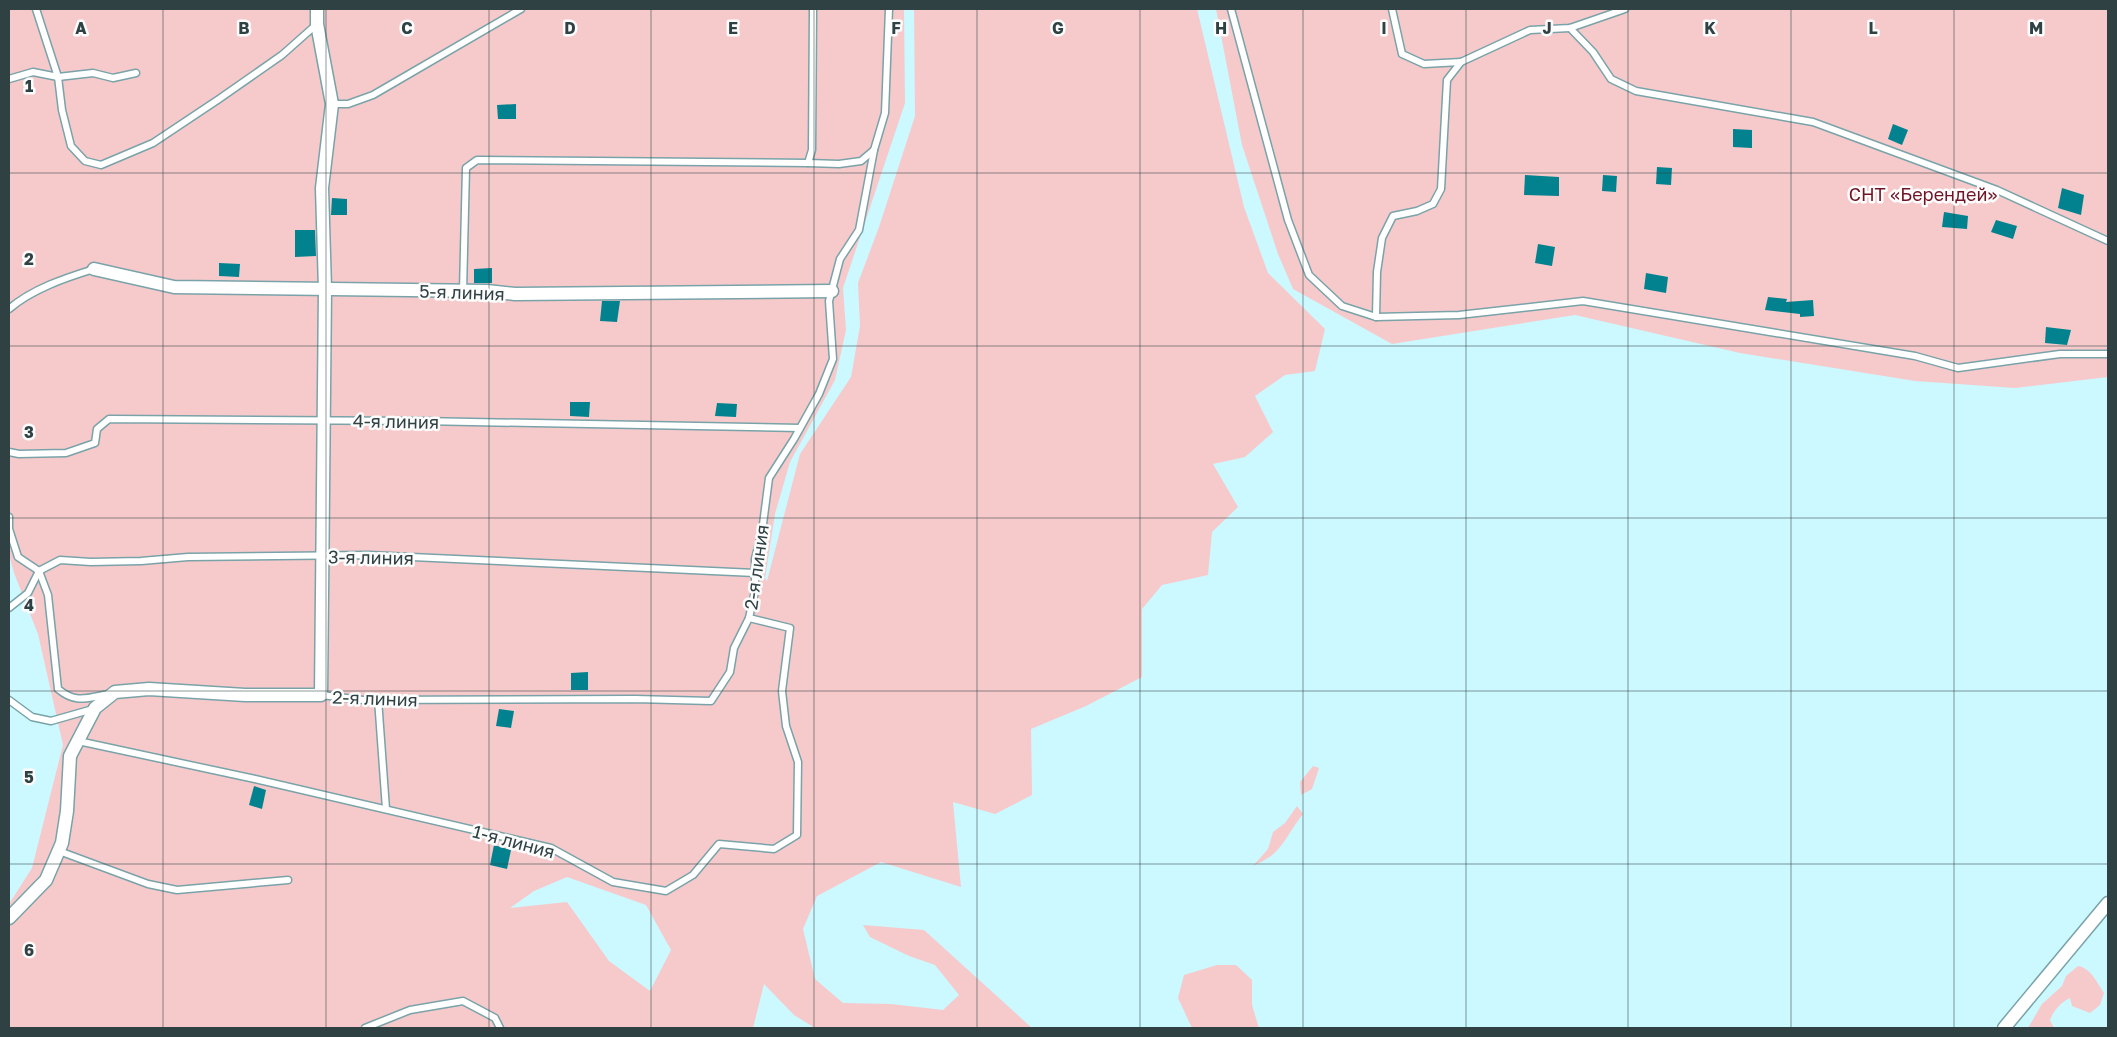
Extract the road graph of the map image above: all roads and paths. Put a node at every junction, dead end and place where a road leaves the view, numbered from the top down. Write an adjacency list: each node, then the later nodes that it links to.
1 (36, 9): 13 (lane)
2 (316, 9): 9 (street)
3 (521, 9): 15 (lane)
4 (813, 9): 17 (lane)
5 (889, 9): 16 (lane, 2-я линия)
6 (1231, 9): 24 (lane)
7 (1392, 9): 11 (lane)
8 (1625, 9): 10 (lane)
9 (317, 24): 13 (lane); 15 (street)
10 (1570, 28): 11 (lane); 18 (lane)
11 (1462, 62): 24 (lane)
12 (136, 73): 13 (lane)
13 (58, 77): 14 (lane)
14 (9, 79)
15 (332, 104): 20 (street)
16 (874, 150): 17 (lane); 22 (lane, 2-я линия)
17 (808, 163): 21 (lane)
18 (2108, 241)
19 (94, 269): 20 (street, 5-я линия); 23 (lane)
20 (325, 289): 21 (street, 5-я линия); 26 (street)
21 (463, 291): 22 (street, 5-я линия)
22 (832, 292): 27 (lane, 2-я линия)
23 (9, 308)
24 (1376, 317): 25 (lane)
25 (2108, 354)
26 (323, 421): 27 (lane, 4-я линия); 28 (lane, 4-я линия); 30 (street)
27 (800, 428): 32 (lane, 2-я линия)
28 (9, 452)
29 (9, 517): 31 (lane)
30 (322, 556): 31 (lane, 3-я линия); 32 (lane, 3-я линия); 36 (street)
31 (40, 572): 33 (lane); 35 (lane)
32 (755, 573): 34 (lane, 2-я линия)
33 (9, 608)
34 (749, 618): 38 (lane, 2-я линия); 41 (lane, 1-я линия)
35 (115, 692): 36 (street); 39 (street)
36 (321, 696): 38 (lane, 2-я линия)
37 (9, 700): 39 (lane)
38 (378, 700): 41 (lane)
39 (95, 708): 40 (street)
40 (78, 741): 41 (lane, 1-я линия); 42 (street)
41 (386, 809)
42 (59, 851): 43 (lane); 45 (street)
43 (288, 880)
44 (2108, 903): 48 (street)
45 (9, 918)
46 (365, 1028): 47 (lane)
47 (500, 1028)
48 (2004, 1028)

